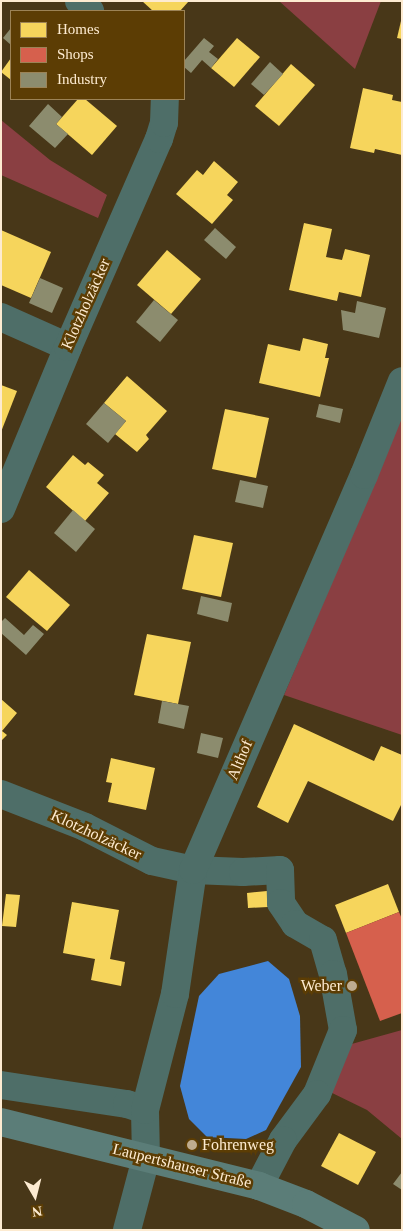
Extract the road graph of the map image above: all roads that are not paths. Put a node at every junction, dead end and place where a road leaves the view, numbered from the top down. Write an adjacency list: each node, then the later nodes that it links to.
1 (78, 1): 2 (street)
2 (89, 10)
3 (165, 100): 5 (street, Klotzholzäcker)
4 (1, 317): 5 (street)
5 (68, 346): 7 (street, Klotzholzäcker)
6 (402, 381): 9 (street, Althof)
7 (1, 509)
8 (1, 794): 9 (street, Klotzholzäcker)
9 (193, 870): 11 (street, Althof); 14 (street, Klotzholzäcker)
10 (1, 1085): 11 (street)
11 (145, 1110): 13 (street, Althof)
12 (1, 1122): 13 (main road, Laupertshauser Straße)
13 (146, 1158): 14 (main road, Laupertshauser Straße); 15 (street, Althof)
14 (259, 1186): 16 (main road, Laupertshauser Straße)
15 (127, 1230)
16 (356, 1230)

